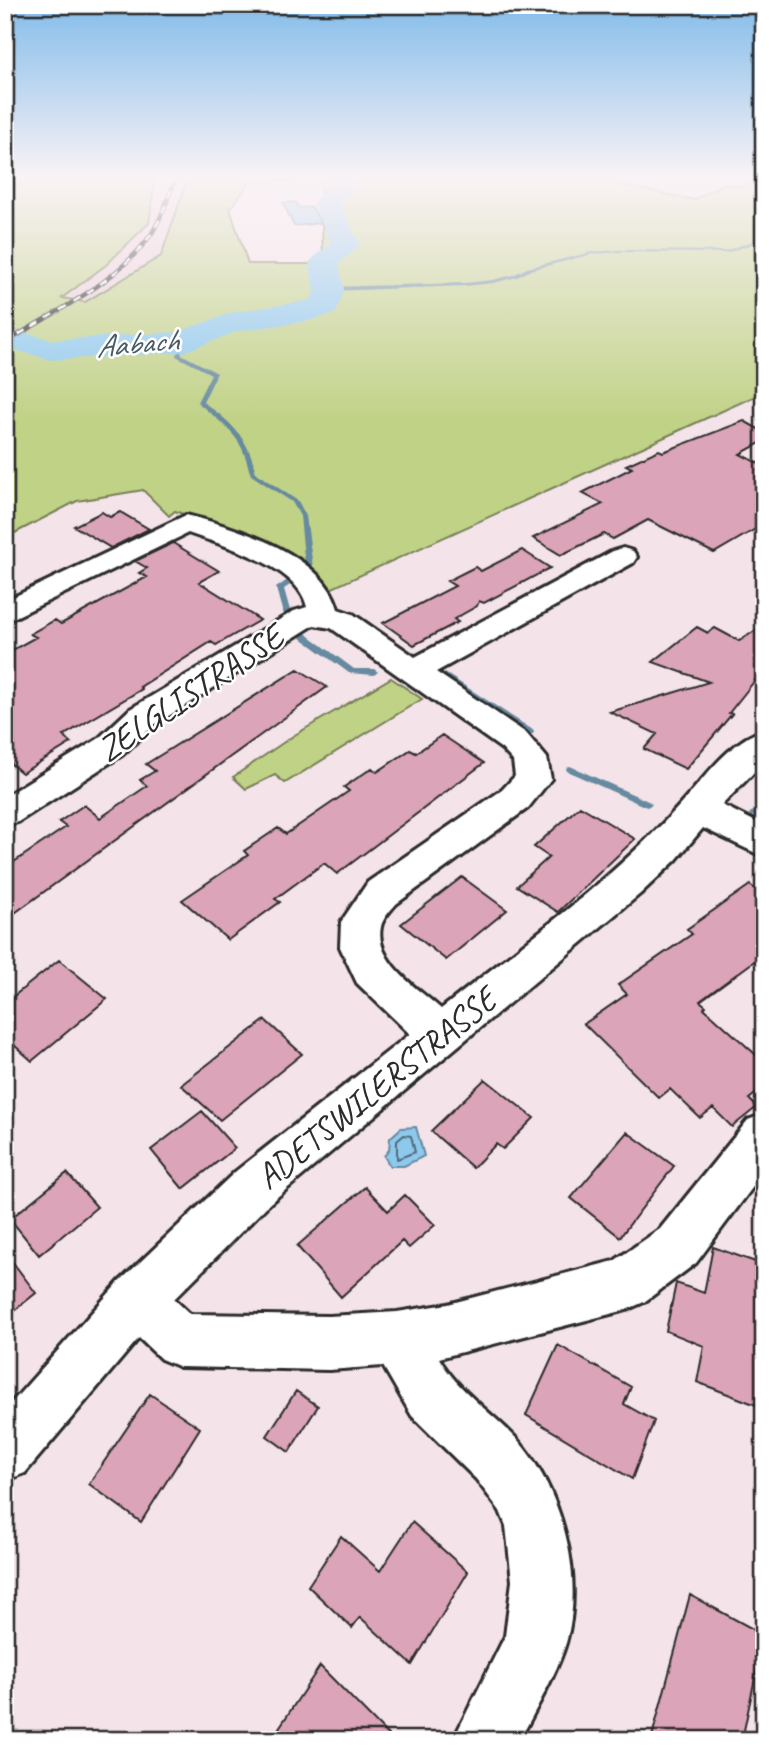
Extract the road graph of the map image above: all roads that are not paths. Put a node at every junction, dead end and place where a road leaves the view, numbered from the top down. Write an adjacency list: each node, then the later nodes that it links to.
1 (623, 557): 4 (street)
2 (5, 612): 3 (street)
3 (324, 614): 4 (street, ZELGLISTRASSE); 7 (street, ZELGLISTRASSE)
4 (411, 672): 9 (street, ZELGLISTRASSE)
5 (764, 742): 6 (street, ADETSWILERSTRASSE)
6 (698, 809): 8 (street); 9 (street, ADETSWILERSTRASSE)
7 (5, 813)
8 (764, 843)
9 (442, 1036): 11 (street, ADETSWILERSTRASSE)
10 (764, 1135): 12 (street)
11 (137, 1300): 12 (street); 13 (street, ADETSWILERSTRASSE)
12 (397, 1338): 14 (street)
13 (5, 1453)
14 (486, 1740)

